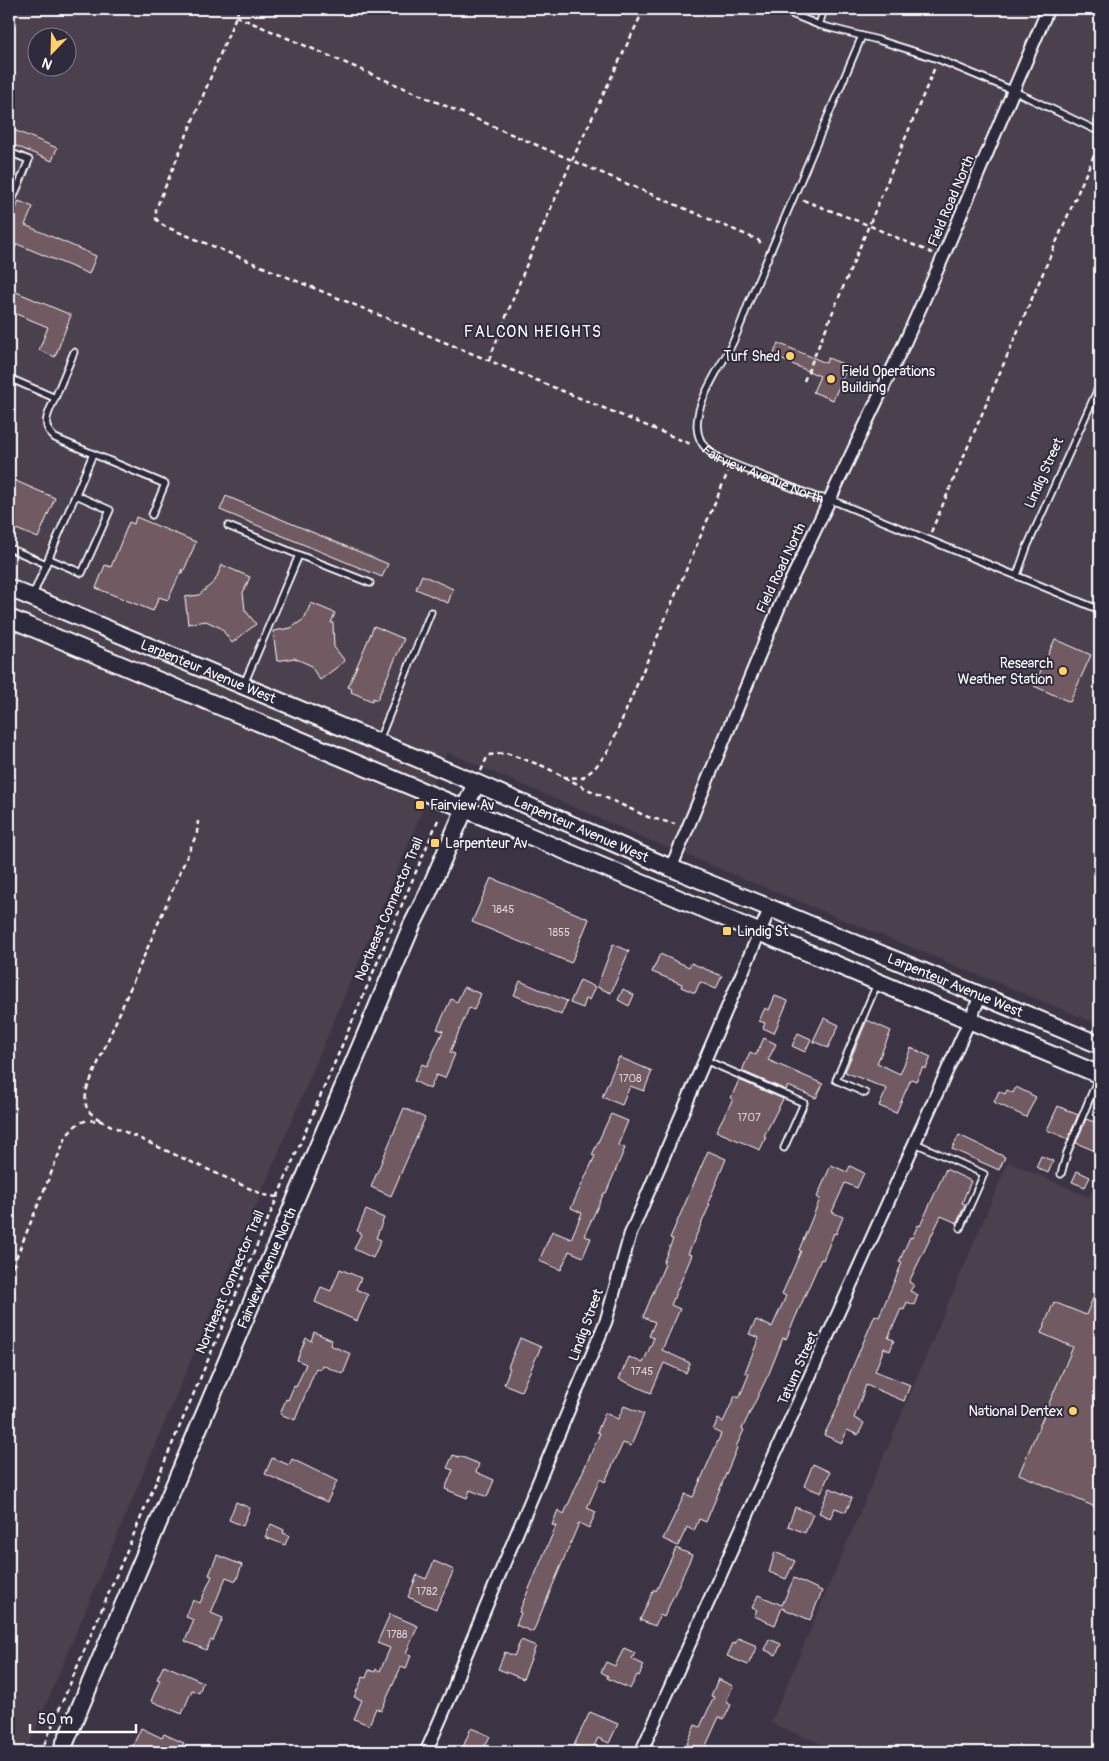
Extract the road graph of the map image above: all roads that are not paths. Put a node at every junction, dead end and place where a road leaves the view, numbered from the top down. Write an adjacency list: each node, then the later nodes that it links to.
1 (780, 9): 4 (lane)
2 (824, 9): 4 (lane)
3 (1048, 9): 6 (street, Field Road North)
4 (819, 25): 5 (lane)
5 (862, 36): 6 (lane); 16 (lane, Fairview Avenue North)
6 (1014, 91): 7 (lane); 16 (street, Field Road North)
7 (1100, 132)
8 (9, 152): 9 (lane)
9 (9, 208)
10 (74, 352): 13 (lane)
11 (9, 378): 13 (lane)
12 (1100, 384): 22 (lane, Lindig Street)
13 (55, 398): 14 (lane)
14 (93, 454): 15 (lane); 17 (lane)
15 (76, 495): 21 (lane); 21 (lane)
16 (829, 499): 22 (lane, Fairview Avenue North); 33 (street, Field Road North)
17 (152, 515)
18 (228, 526): 20 (lane)
19 (9, 548): 21 (lane)
20 (299, 555): 23 (lane); 29 (lane)
21 (47, 562): 25 (lane)
22 (1017, 575): 26 (lane, Fairview Avenue North)
23 (370, 584)
24 (9, 588): 25 (main road, Larpenteur Avenue West)
25 (32, 597): 28 (main road); 29 (main road, Larpenteur Avenue West)
26 (1100, 610)
27 (431, 612): 30 (lane)
28 (15, 620): 32 (main road, Larpenteur Avenue West)
29 (243, 686): 30 (main road, Larpenteur Avenue West)
30 (378, 742): 31 (main road, Larpenteur Avenue West)
31 (476, 783): 32 (main road, Fairview Avenue North); 33 (main road, Larpenteur Avenue West)
32 (466, 809): 35 (main road, Larpenteur Avenue West); 47 (main road, Fairview Avenue North)
33 (671, 868): 34 (main road, Larpenteur Avenue West)
34 (770, 908): 35 (street, Lindig Street); 37 (main road, Larpenteur Avenue West)
35 (759, 933): 36 (main road, Larpenteur Avenue West); 40 (street, Lindig Street)
36 (878, 982): 38 (main road, Larpenteur Avenue West); 42 (lane)
37 (981, 995): 38 (street, Tatum Street); 39 (main road, Larpenteur Avenue West)
38 (971, 1020): 41 (main road, Larpenteur Avenue West); 43 (street, Tatum Street)
39 (1100, 1045)
40 (705, 1060): 44 (lane); 48 (street, Lindig Street)
41 (1100, 1075): 45 (lane)
42 (865, 1093)
43 (915, 1143): 46 (lane); 49 (street, Tatum Street)
44 (784, 1148)
45 (1061, 1174)
46 (960, 1228)
47 (61, 1752)
48 (426, 1752)
49 (642, 1752)

